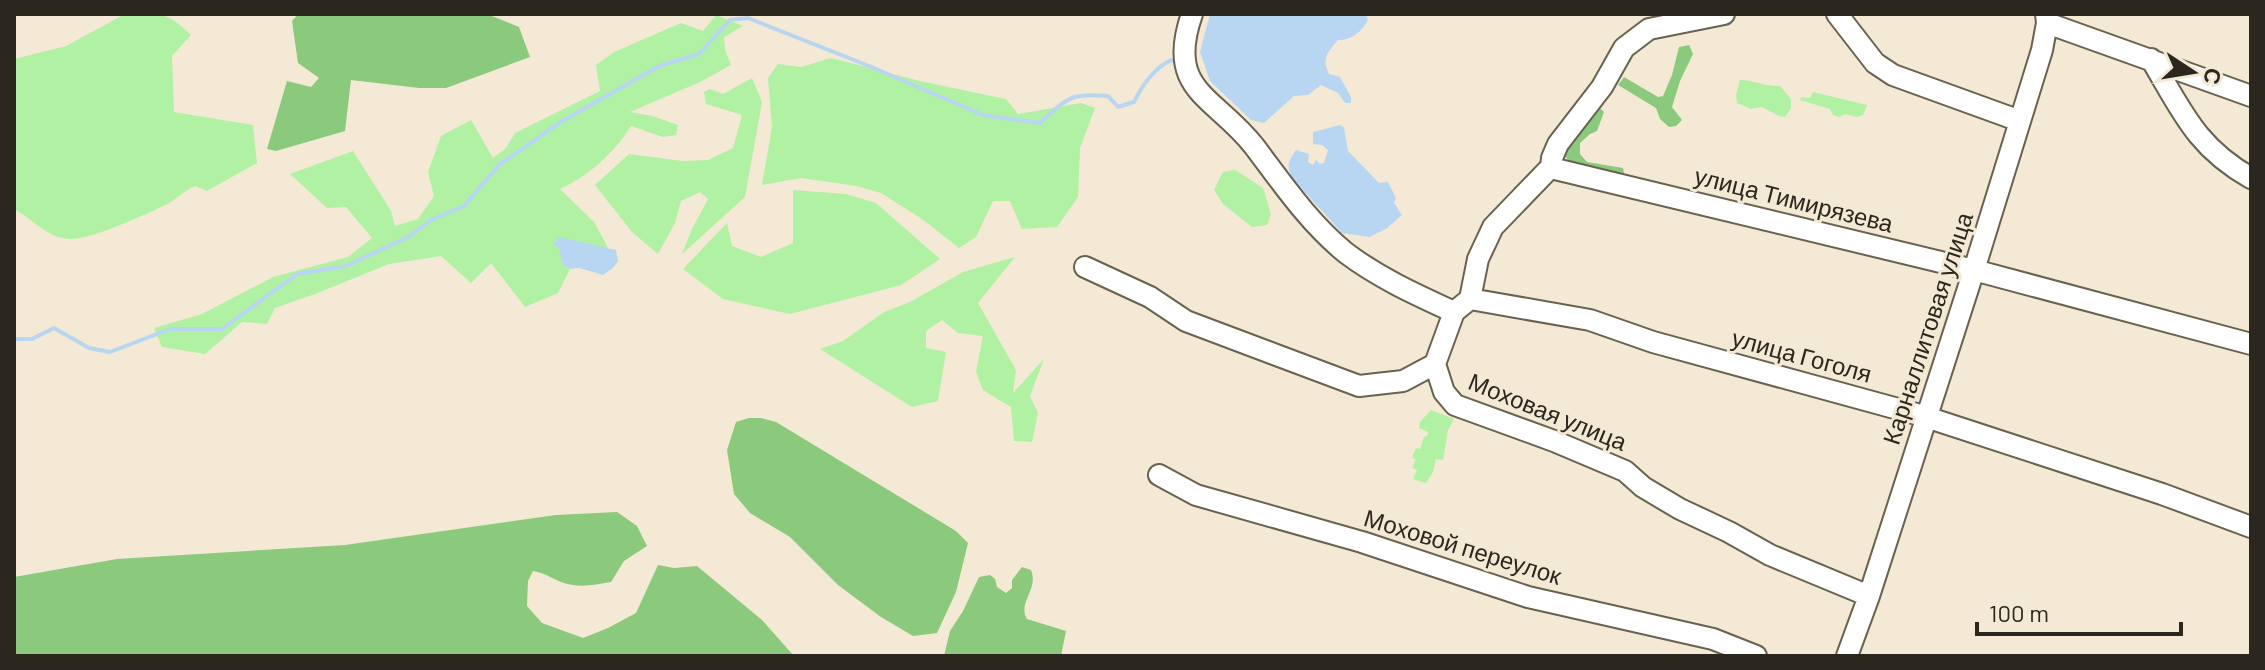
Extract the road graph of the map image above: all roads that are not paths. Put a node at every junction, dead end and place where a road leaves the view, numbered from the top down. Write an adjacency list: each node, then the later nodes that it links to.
1 (1192, 14): 12 (street, улица Гоголя)
2 (1724, 14): 8 (street)
3 (1837, 14): 7 (street)
4 (2046, 19): 5 (street); 7 (street, Карналлитовая улица)
5 (2151, 59): 6 (street); 9 (street)
6 (2251, 96)
7 (2020, 121): 11 (street, Карналлитовая улица)
8 (1551, 168): 11 (street, улица Тимирязева); 12 (street)
9 (2251, 178)
10 (1085, 267): 14 (street)
11 (1974, 270): 13 (street, улица Тимирязева); 15 (street, Карналлитовая улица)
12 (1462, 305): 14 (street); 15 (street, улица Гоголя)
13 (2251, 344)
14 (1435, 364): 18 (street, Моховая улица)
15 (1926, 417): 17 (street, улица Гоголя); 18 (street, Карналлитовая улица)
16 (1159, 475): 19 (street, Моховой переулок)
17 (2251, 527)
18 (1869, 596): 20 (street, Карналлитовая улица)
19 (1756, 656)
20 (1847, 656)

